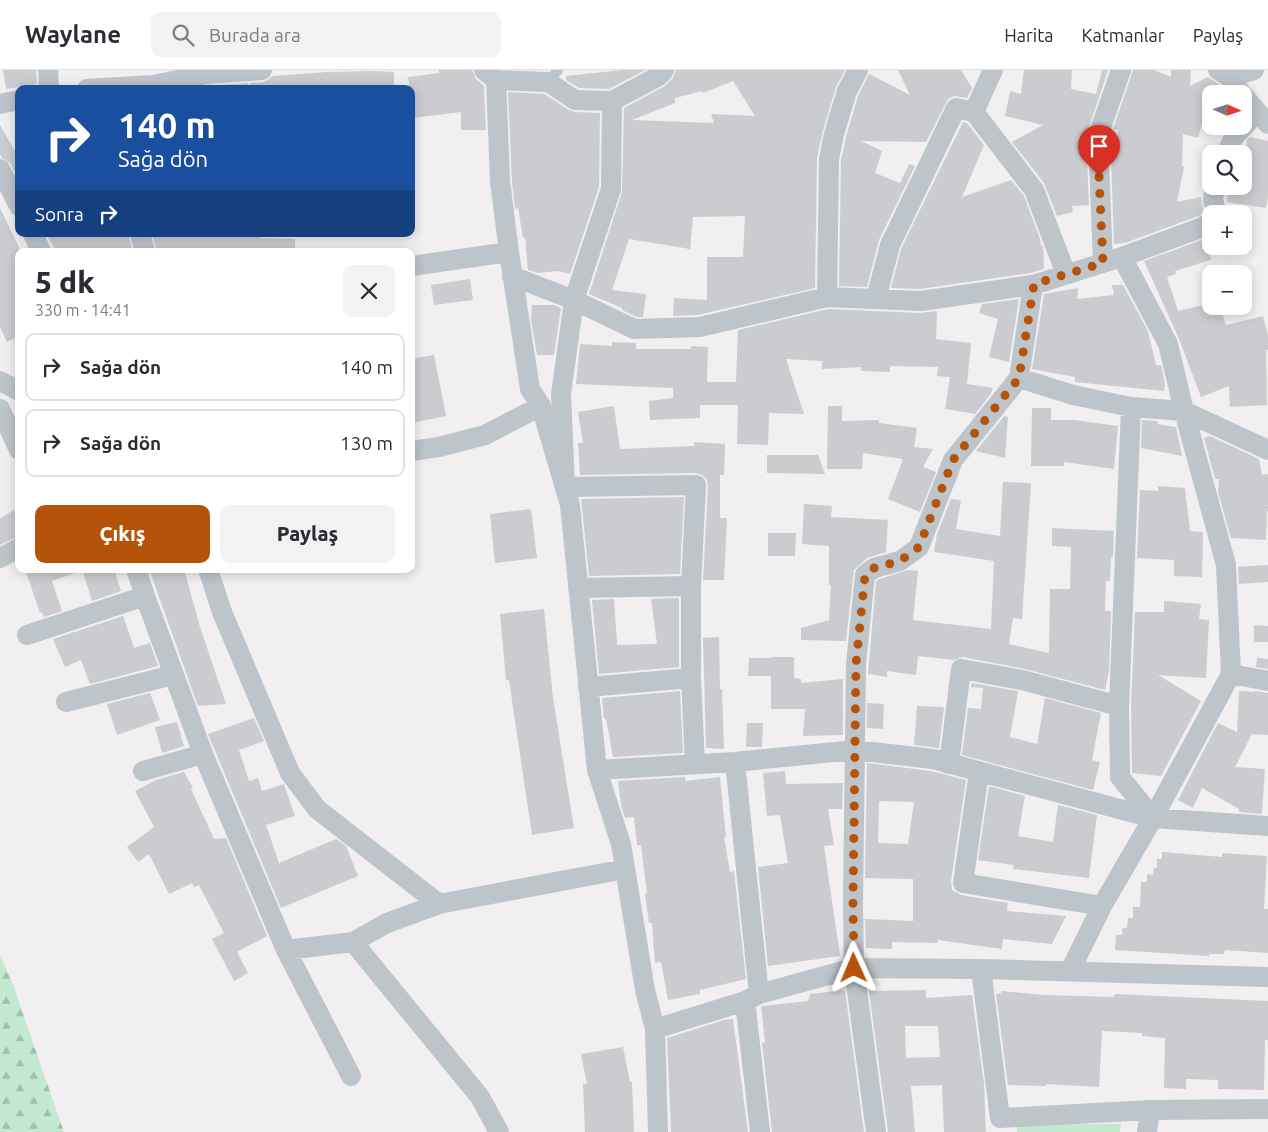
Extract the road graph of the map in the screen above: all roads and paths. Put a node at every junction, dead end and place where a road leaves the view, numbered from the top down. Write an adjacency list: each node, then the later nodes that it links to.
1 (48, 70): 12 (street)
2 (262, 70): 11 (street)
3 (664, 70): 16 (street)
4 (858, 70): 32 (street)
5 (993, 70): 19 (street)
6 (1121, 70): 27 (street)
7 (1254, 70): 8 (street)
8 (1223, 74): 14 (street)
9 (490, 75): 10 (street); 25 (street)
10 (553, 76): 16 (street)
11 (153, 78): 13 (street)
12 (49, 85)
13 (111, 85)
14 (1233, 85)
15 (15, 101): 17 (street)
16 (612, 101): 34 (street)
17 (0, 104)
18 (1252, 106): 20 (street)
19 (974, 112): 29 (street); 33 (street)
20 (1262, 118): 21 (street)
21 (1230, 145)
22 (0, 169): 23 (street)
23 (15, 198)
24 (1202, 227): 26 (street)
25 (509, 252): 28 (street); 30 (street)
26 (1122, 257): 27 (street); 41 (street)
27 (1103, 263): 29 (street)
28 (415, 265)
29 (1066, 274): 31 (street)
30 (512, 276): 34 (street); 38 (street)
31 (1034, 284): 33 (street); 35 (street)
32 (826, 297): 33 (street); 34 (street)
33 (876, 299)
34 (574, 300): 45 (street)
35 (1019, 378): 39 (street); 61 (street)
36 (0, 381): 37 (street)
37 (15, 389)
38 (541, 406): 44 (street); 45 (street)
39 (1131, 407): 41 (street); 60 (street)
40 (0, 409): 42 (street)
41 (1184, 411): 43 (street); 54 (street)
42 (15, 441)
43 (1268, 450)
44 (415, 451)
45 (565, 487): 50 (street); 51 (street)
46 (15, 550): 47 (street)
47 (0, 558)
48 (137, 573): 52 (street)
49 (209, 573): 72 (street)
50 (691, 586): 51 (street); 56 (street)
51 (578, 588): 58 (street)
52 (144, 596): 53 (street); 55 (street)
53 (27, 635)
54 (1231, 674): 57 (street); 69 (street)
55 (173, 675): 59 (street); 62 (street)
56 (691, 678): 58 (street); 64 (street)
57 (1268, 681)
58 (588, 687): 67 (street)
59 (66, 702)
60 (1119, 706): 65 (street); 69 (street)
61 (855, 750): 63 (street); 65 (street); 76 (street)
62 (203, 754): 66 (street); 75 (street)
63 (735, 762): 64 (street); 80 (street)
64 (695, 764): 67 (street)
65 (950, 764): 68 (street)
66 (143, 770)
67 (597, 770): 71 (street)
68 (979, 772): 69 (street); 73 (street)
69 (1153, 818): 70 (street); 73 (street)
70 (1268, 826)
71 (625, 869): 72 (street); 81 (street)
72 (439, 904): 74 (street)
73 (1102, 906): 78 (street)
74 (353, 942): 75 (street); 86 (street)
75 (286, 950): 82 (street)
76 (854, 968): 77 (street); 80 (street); 89 (street)
77 (981, 969): 78 (street); 85 (street)
78 (1070, 972): 79 (street)
79 (1268, 977)
80 (752, 997): 81 (street); 88 (street)
81 (654, 1029): 87 (street)
82 (351, 1076)
83 (1268, 1109): 84 (street)
84 (1150, 1110): 85 (street); 90 (street)
85 (1001, 1125)
86 (499, 1132)
87 (658, 1132)
88 (760, 1132)
89 (876, 1132)
90 (1147, 1132)

